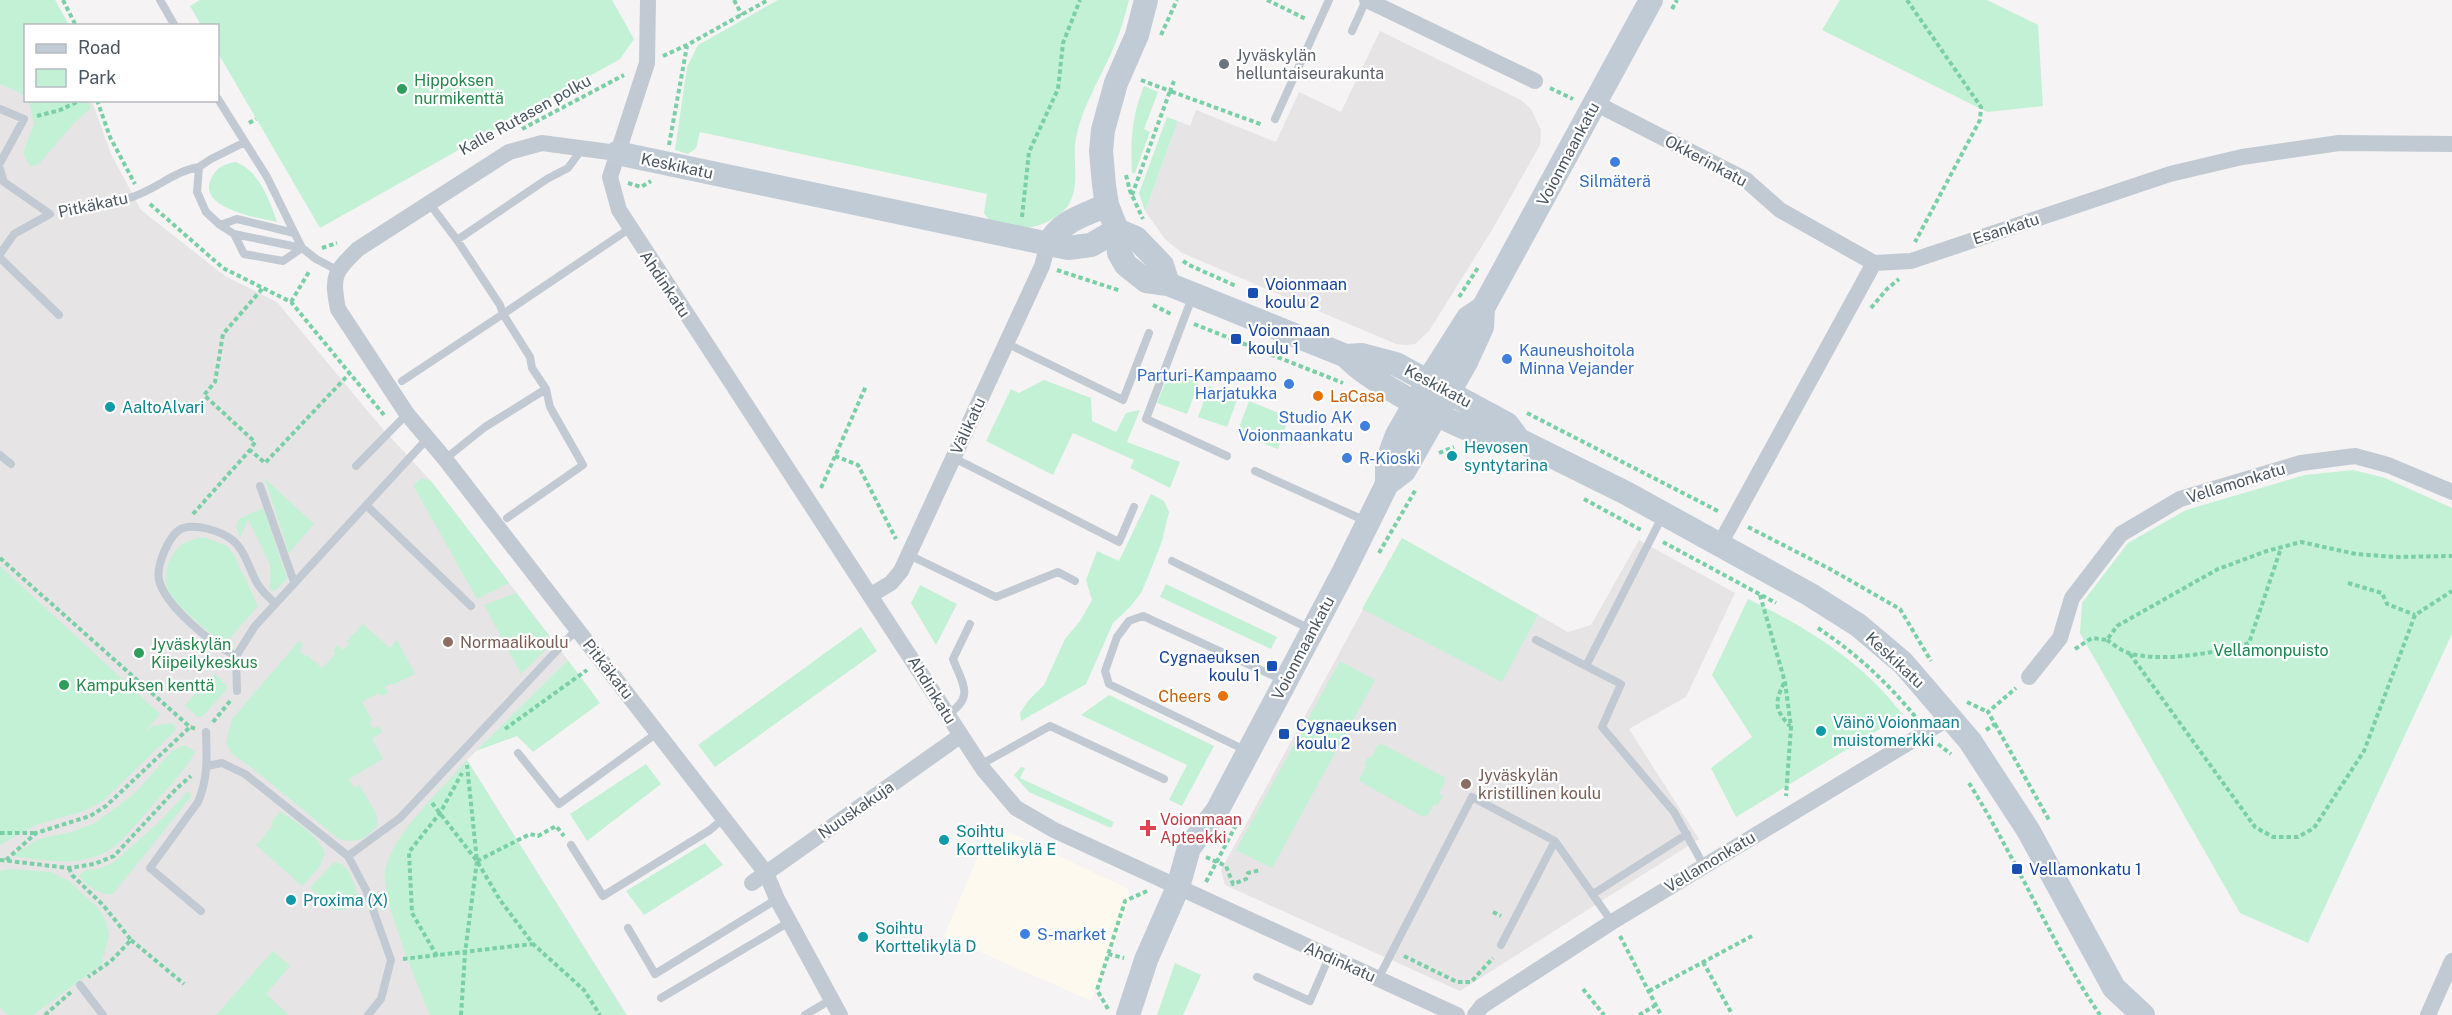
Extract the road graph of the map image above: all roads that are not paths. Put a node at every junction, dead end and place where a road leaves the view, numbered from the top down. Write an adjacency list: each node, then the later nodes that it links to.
1 (160, 0): 7 (lane)
2 (648, 0): 17 (street)
3 (1146, 0): 23 (street, Keskikatu)
4 (1329, 0): 13 (lane)
5 (1367, 0): 8 (lane); 9 (street)
6 (1651, 0): 10 (street, Voionmaankatu)
7 (174, 24)
8 (1352, 31)
9 (1536, 81)
10 (1582, 97): 33 (street, Okkerinkatu); 36 (street, Voionmaankatu)
11 (219, 101): 14 (lane)
12 (0, 109): 18 (lane)
13 (1275, 120)
14 (245, 142): 19 (lane, Pitkäkatu); 27 (lane)
15 (2452, 144): 33 (street, Esankatu)
16 (582, 149): 17 (street, Keskikatu); 22 (street, Keskikatu); 29 (lane)
17 (617, 153): 25 (street, Ahdinkatu); 31 (street, Keskikatu)
18 (0, 163)
19 (200, 167): 21 (lane, Pitkäkatu); 24 (lane)
20 (0, 169): 32 (lane, Pitkäkatu)
21 (129, 198)
22 (429, 203): 29 (lane); 34 (street, Keskikatu)
23 (1107, 205): 26 (street, Keskikatu); 31 (street)
24 (220, 225): 27 (lane); 28 (lane)
25 (629, 229): 37 (lane); 71 (street, Ahdinkatu)
26 (1117, 230): 31 (street, Keskikatu); 35 (street, Keskikatu)
27 (294, 232): 30 (lane)
28 (234, 234): 30 (lane); 30 (lane)
29 (457, 240): 37 (lane)
30 (302, 248): 34 (lane)
31 (1045, 255): 40 (street, Välikatu)
32 (0, 256): 38 (lane)
33 (1874, 263): 66 (street)
34 (337, 270): 47 (street, Pitkäkatu)
35 (1193, 295): 41 (street, Keskikatu); 52 (lane)
36 (1483, 308): 43 (street, Voionmaankatu); 45 (street, Voionmaankatu)
37 (503, 314): 42 (lane); 44 (lane)
38 (59, 315)
39 (1149, 333): 40 (lane)
40 (1006, 342): 53 (street, Välikatu)
41 (1346, 356): 43 (street, Keskikatu); 46 (street, Keskikatu)
42 (402, 381)
43 (1428, 381): 45 (street, Keskikatu); 46 (street, Voionmaankatu)
44 (546, 389): 54 (lane); 64 (lane)
45 (1449, 392): 48 (street, Voionmaankatu); 49 (street, Keskikatu)
46 (1416, 402): 48 (street, Keskikatu); 58 (street, Voionmaankatu)
47 (407, 414): 50 (street, Pitkäkatu); 56 (lane)
48 (1437, 414): 49 (street, Keskikatu); 58 (street, Voionmaankatu)
49 (1519, 440): 63 (street, Keskikatu)
50 (430, 441): 54 (street, Pitkäkatu); 61 (lane)
51 (0, 455): 55 (lane)
52 (1227, 456)
53 (954, 458): 62 (lane); 67 (street, Välikatu)
54 (445, 459): 75 (street, Pitkäkatu)
55 (11, 464)
56 (356, 466)
57 (1255, 471): 65 (lane)
58 (1387, 484): 65 (street, Voionmaankatu)
59 (260, 486): 70 (lane)
60 (2452, 492): 80 (street, Vellamonkatu)
61 (366, 505): 70 (lane); 73 (lane)
62 (1134, 507)
63 (1664, 513): 66 (street, Keskikatu); 79 (lane)
64 (507, 518)
65 (1368, 522): 76 (street, Voionmaankatu)
66 (1720, 544): 84 (street, Keskikatu)
67 (909, 555): 69 (lane); 71 (street, Välikatu)
68 (1172, 561): 76 (lane)
69 (1075, 580)
70 (294, 582): 72 (lane)
71 (871, 595): 83 (street, Ahdinkatu)
72 (275, 603): 78 (lane); 78 (lane)
73 (471, 606)
74 (970, 624): 83 (lane)
75 (577, 629): 86 (street, Pitkäkatu); 97 (lane)
76 (1313, 630): 81 (street, Voionmaankatu)
77 (1536, 640): 79 (lane)
78 (236, 656): 82 (lane)
79 (1586, 666): 94 (lane)
80 (2029, 677)
81 (1286, 681): 88 (street, Voionmaankatu); 88 (lane)
82 (237, 691)
83 (947, 715): 87 (street, Ahdinkatu)
84 (1951, 717): 98 (street, Vellamonkatu); 122 (street, Keskikatu)
85 (206, 732): 91 (lane)
86 (657, 733): 89 (lane); 93 (street, Pitkäkatu)
87 (960, 736): 90 (street, Ahdinkatu); 99 (street, Nuuskakuja)
88 (1248, 752): 100 (street, Voionmaankatu)
89 (518, 753)
90 (980, 765): 92 (lane); 100 (street, Ahdinkatu)
91 (207, 766): 97 (lane); 103 (lane)
92 (1164, 780)
93 (724, 818): 96 (lane); 99 (street, Pitkäkatu)
94 (1687, 834): 98 (lane); 101 (lane)
95 (1555, 841): 101 (lane); 107 (lane); 111 (lane)
96 (571, 845)
97 (348, 856): 116 (lane)
98 (1704, 866): 105 (street, Vellamonkatu)
99 (759, 878): 102 (street, Pitkäkatu)
100 (1178, 887): 108 (street, Ahdinkatu); 119 (street, Voionmaankatu)
101 (1593, 894): 105 (lane)
102 (777, 899): 104 (street, Pitkäkatu); 106 (lane)
103 (201, 911)
104 (789, 922): 113 (lane); 114 (street, Pitkäkatu)
105 (1612, 922): 121 (street, Vellamonkatu)
106 (628, 928)
107 (1501, 945)
108 (1329, 957): 110 (lane); 111 (street, Ahdinkatu)
109 (2452, 961): 123 (street)
110 (1257, 977)
111 (1378, 979): 120 (street, Ahdinkatu)
112 (80, 985): 115 (lane)
113 (661, 998)
114 (832, 999): 117 (lane); 118 (street, Pitkäkatu)
115 (103, 1015)
116 (368, 1015)
117 (805, 1015)
118 (840, 1015)
119 (1128, 1015)
120 (1457, 1015)
121 (1475, 1015)
122 (2143, 1015)
123 (2428, 1015)

